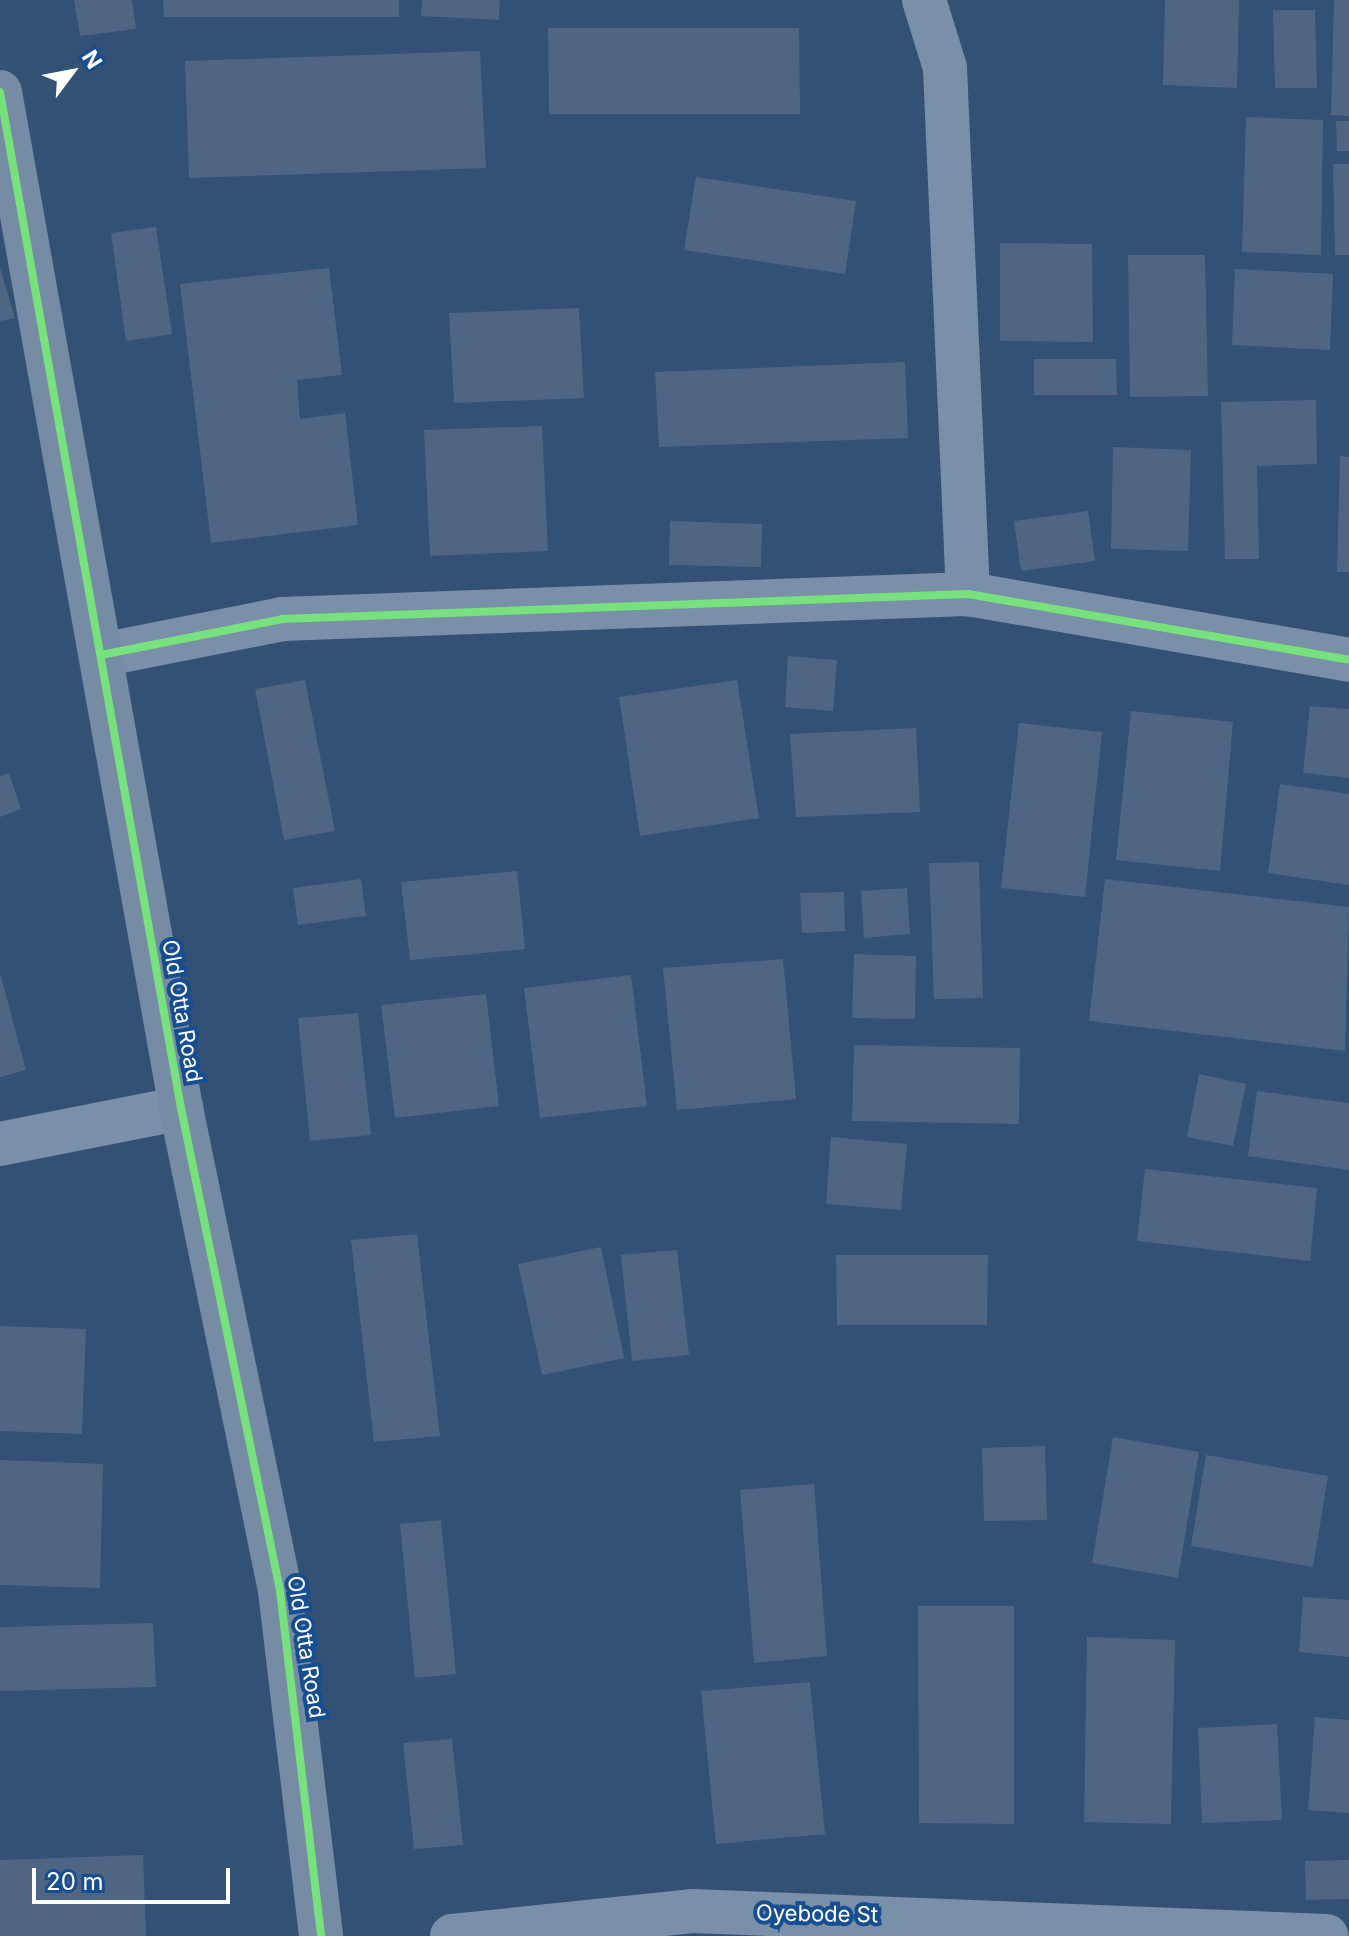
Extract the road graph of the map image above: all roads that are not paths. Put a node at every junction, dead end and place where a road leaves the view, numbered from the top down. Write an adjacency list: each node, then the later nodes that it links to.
1 (924, 0): 3 (street)
2 (0, 92): 4 (street, Old Otta Road)
3 (968, 594): 4 (street); 5 (street)
4 (101, 655): 6 (street, Old Otta Road)
5 (1349, 660)
6 (181, 1108): 7 (street); 8 (street, Old Otta Road)
7 (0, 1144)
8 (321, 1936)
9 (452, 1936): 10 (street, Oyebode St)
10 (1327, 1936)

